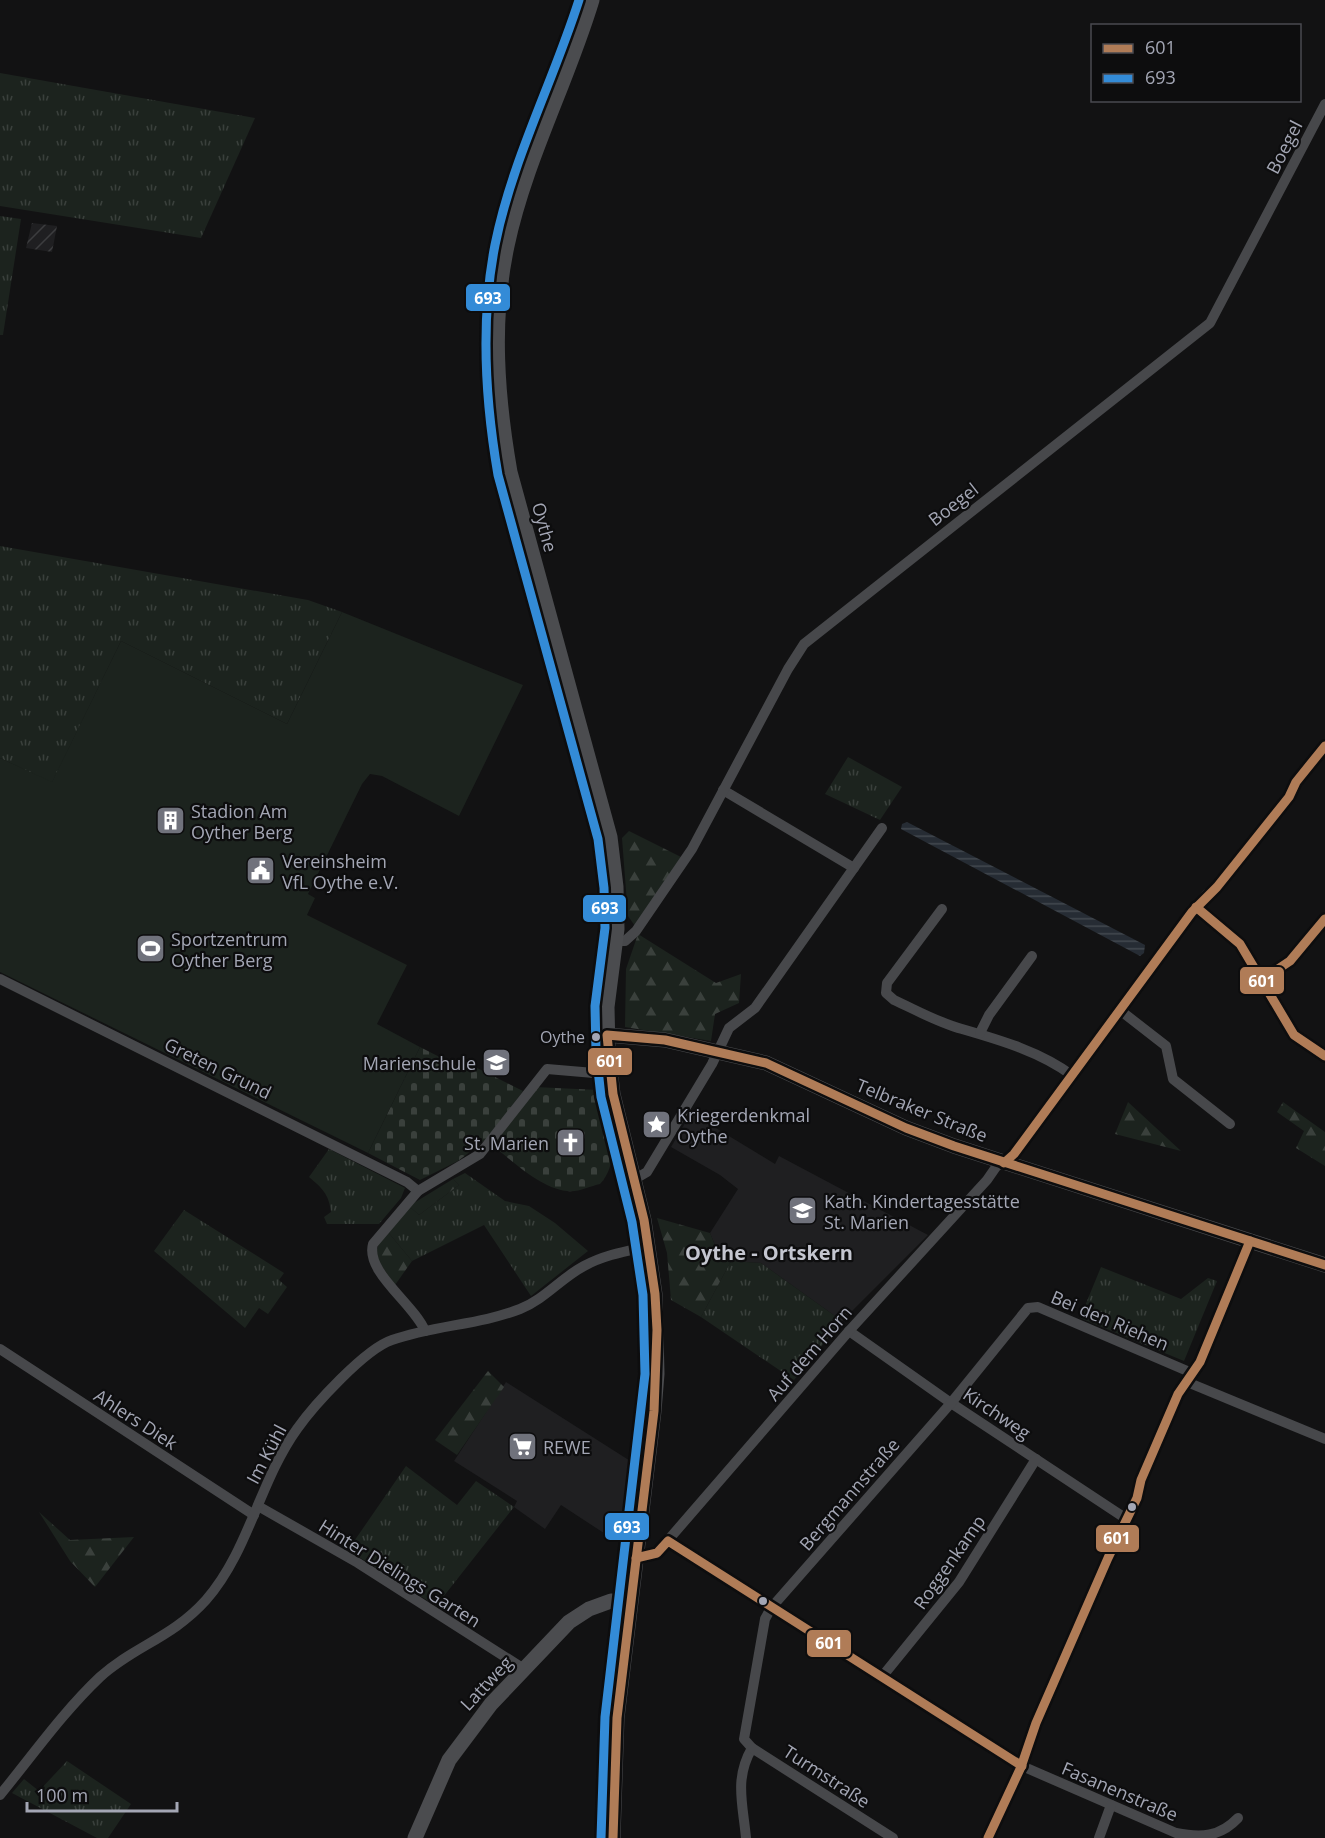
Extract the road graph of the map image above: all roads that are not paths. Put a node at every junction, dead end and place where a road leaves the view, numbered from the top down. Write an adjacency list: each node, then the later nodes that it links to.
1 (592, 0): 10 (main road, Oythe)
2 (1325, 104): 4 (street, Boegel)
3 (1325, 746): 7 (street, Auf dem Horn)
4 (723, 790): 6 (street); 10 (street, Boegel)
5 (882, 828): 6 (street)
6 (854, 868): 17 (street)
7 (1196, 907): 13 (street); 14 (street, Auf dem Horn)
8 (942, 909): 15 (street)
9 (1325, 919): 13 (street)
10 (615, 941): 16 (main road, Oythe)
11 (1032, 956): 15 (street)
12 (0, 979): 24 (street, Greten Grund)
13 (1263, 979): 18 (street)
14 (1120, 1011): 20 (street, Auf dem Horn); 21 (street)
15 (980, 1033): 20 (street)
16 (607, 1035): 17 (main road, Telbraker Straße); 19 (main road, Oythe)
17 (718, 1050): 22 (main road, Telbraker Straße); 23 (street)
18 (1325, 1056)
19 (609, 1070): 23 (main road, Oythe); 24 (street)
20 (1073, 1076): 22 (street, Auf dem Horn)
21 (1230, 1124)
22 (1004, 1163): 25 (main road, Telbraker Straße); 29 (street, Auf dem Horn)
23 (635, 1179): 26 (main road, Oythe)
24 (418, 1191): 28 (street)
25 (1250, 1241): 27 (main road, Telbraker Straße); 31 (street)
26 (649, 1246): 28 (street, Im Kühl); 38 (main road, Oythe)
27 (1325, 1265)
28 (425, 1331): 35 (street, Im Kühl)
29 (849, 1331): 32 (street, Kirchweg); 37 (street, Auf dem Horn)
30 (0, 1349): 35 (street, Ahlers Diek)
31 (1189, 1378): 32 (street, Bei den Riehen); 33 (street); 36 (street)
32 (951, 1403): 34 (street, Kirchweg); 40 (street, Bergmannstraße)
33 (1325, 1439)
34 (1036, 1459): 36 (street, Kirchweg); 42 (street, Roggenkamp)
35 (256, 1510): 41 (street, Hinter Dielings Garten); 45 (street, Im Kühl)
36 (1128, 1520): 44 (street)
37 (668, 1541): 38 (street, Auf dem Horn); 40 (street, Fasanenstraße)
38 (636, 1558): 39 (main road, Oythe)
39 (630, 1604): 41 (main road, Lattweg); 51 (main road, Oythe)
40 (771, 1608): 42 (street, Fasanenstraße); 43 (street)
41 (524, 1670): 50 (main road, Lattweg)
42 (881, 1678): 44 (street, Fasanenstraße)
43 (752, 1748): 48 (street, Turmstraße); 52 (street)
44 (1022, 1766): 46 (street, Fasanenstraße); 53 (street)
45 (0, 1795)
46 (1111, 1805): 49 (street, Fasanenstraße); 54 (street)
47 (1238, 1818): 49 (street, Fasanenstraße)
48 (885, 1836)
49 (1204, 1837)
50 (415, 1838)
51 (613, 1838)
52 (746, 1838)
53 (988, 1838)
54 (1099, 1838)

